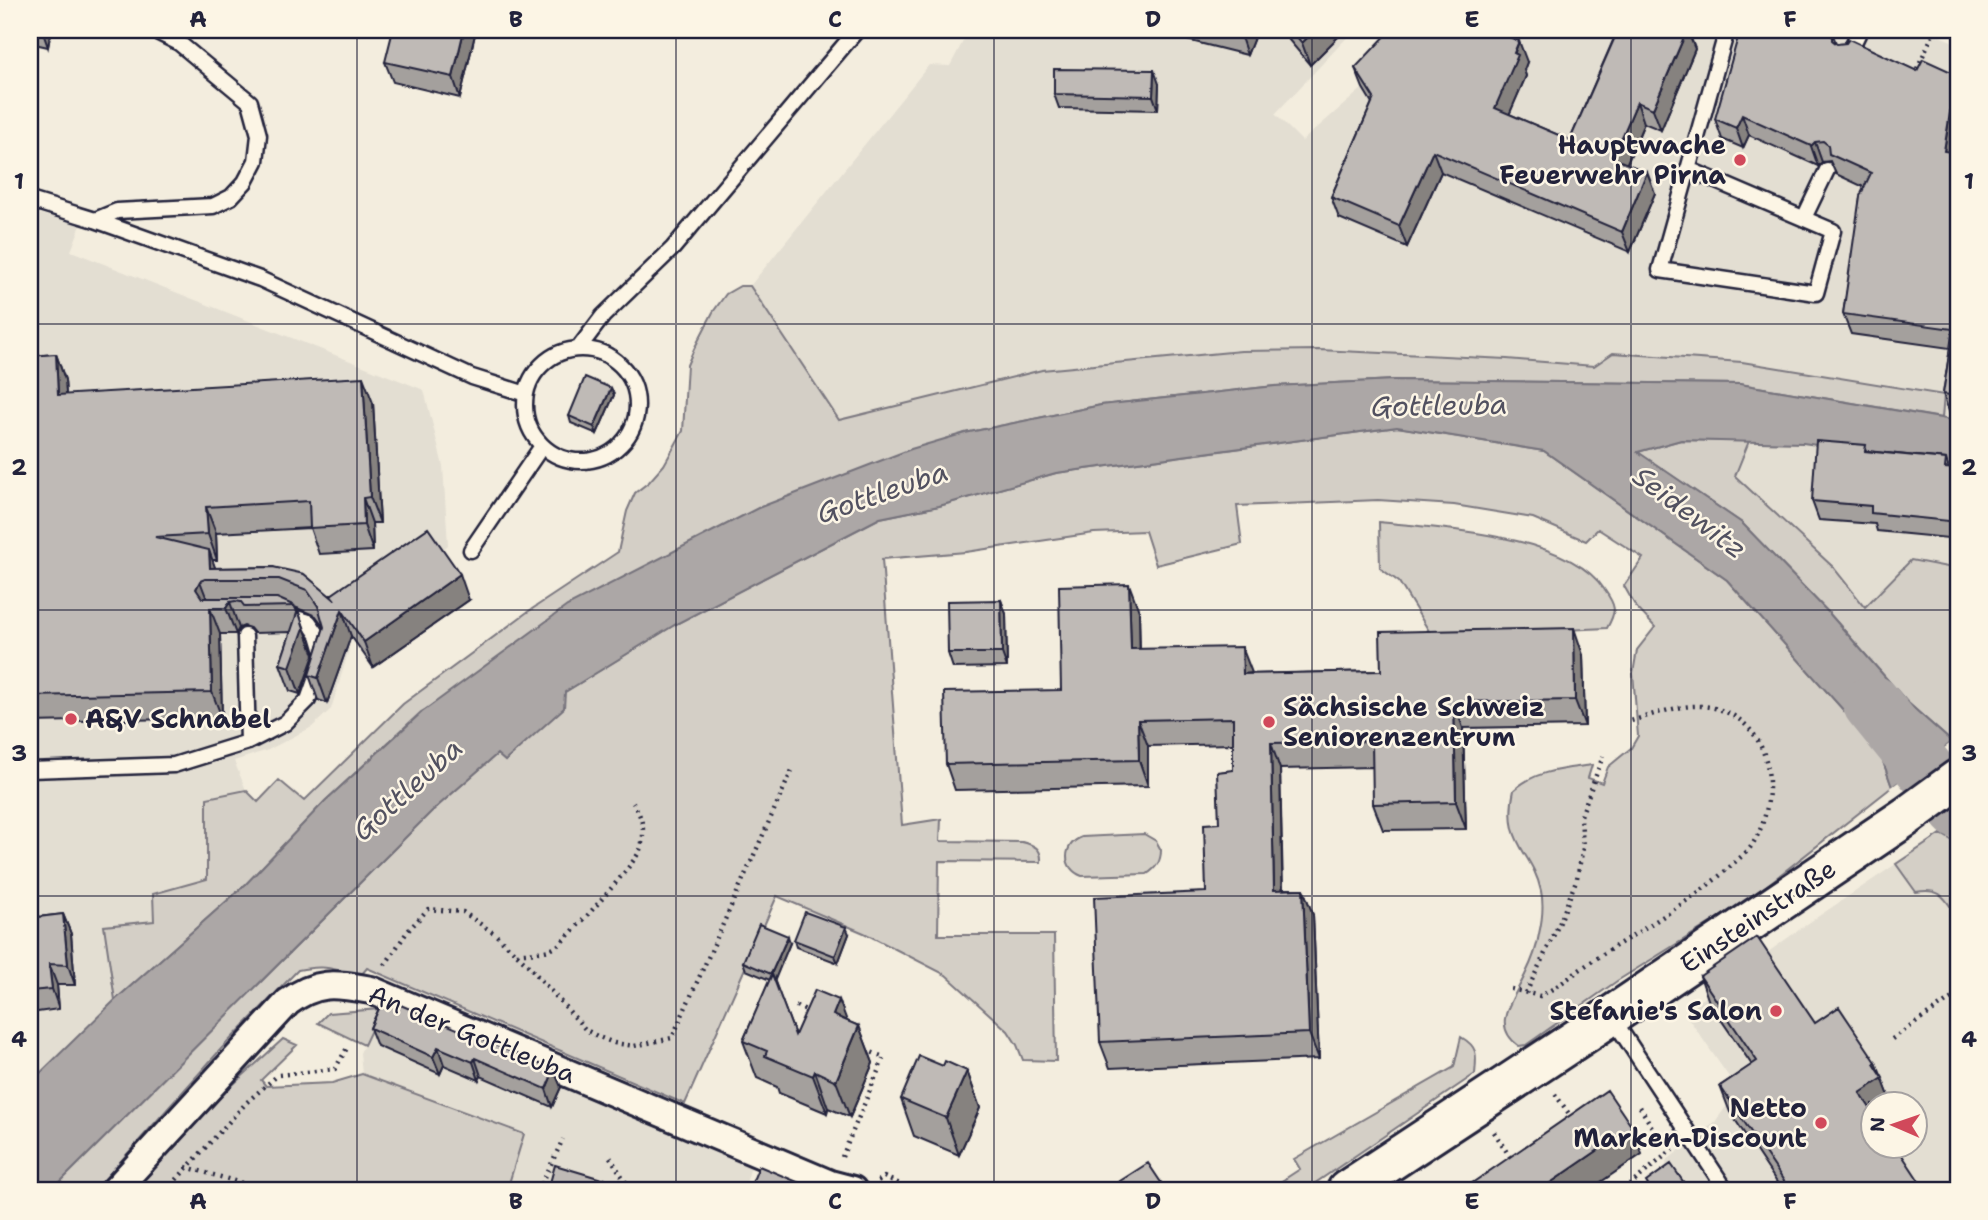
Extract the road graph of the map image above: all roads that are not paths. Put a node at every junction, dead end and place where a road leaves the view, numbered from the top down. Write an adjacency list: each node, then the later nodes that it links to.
1 (153, 30): 10 (lane)
2 (857, 30): 11 (lane)
3 (1727, 30): 6 (lane)
4 (1860, 30): 5 (lane)
5 (1848, 55)
6 (1688, 169): 9 (lane); 9 (lane)
7 (1827, 170): 9 (lane)
8 (30, 200): 10 (lane)
9 (1804, 218)
10 (94, 220): 12 (lane)
11 (578, 349): 12 (lane); 13 (lane)
12 (526, 394): 13 (lane)
13 (542, 446): 14 (lane)
14 (471, 550)
15 (276, 615): 17 (lane)
16 (245, 636): 17 (lane)
17 (248, 741): 18 (lane)
18 (30, 769)
19 (1958, 779): 20 (main road, Einsteinstraße)
20 (1611, 1014): 23 (main road, Einsteinstraße); 24 (lane)
21 (852, 1186): 22 (street, An der Gottleuba)
22 (115, 1190)
23 (1347, 1190)
24 (1726, 1190)

